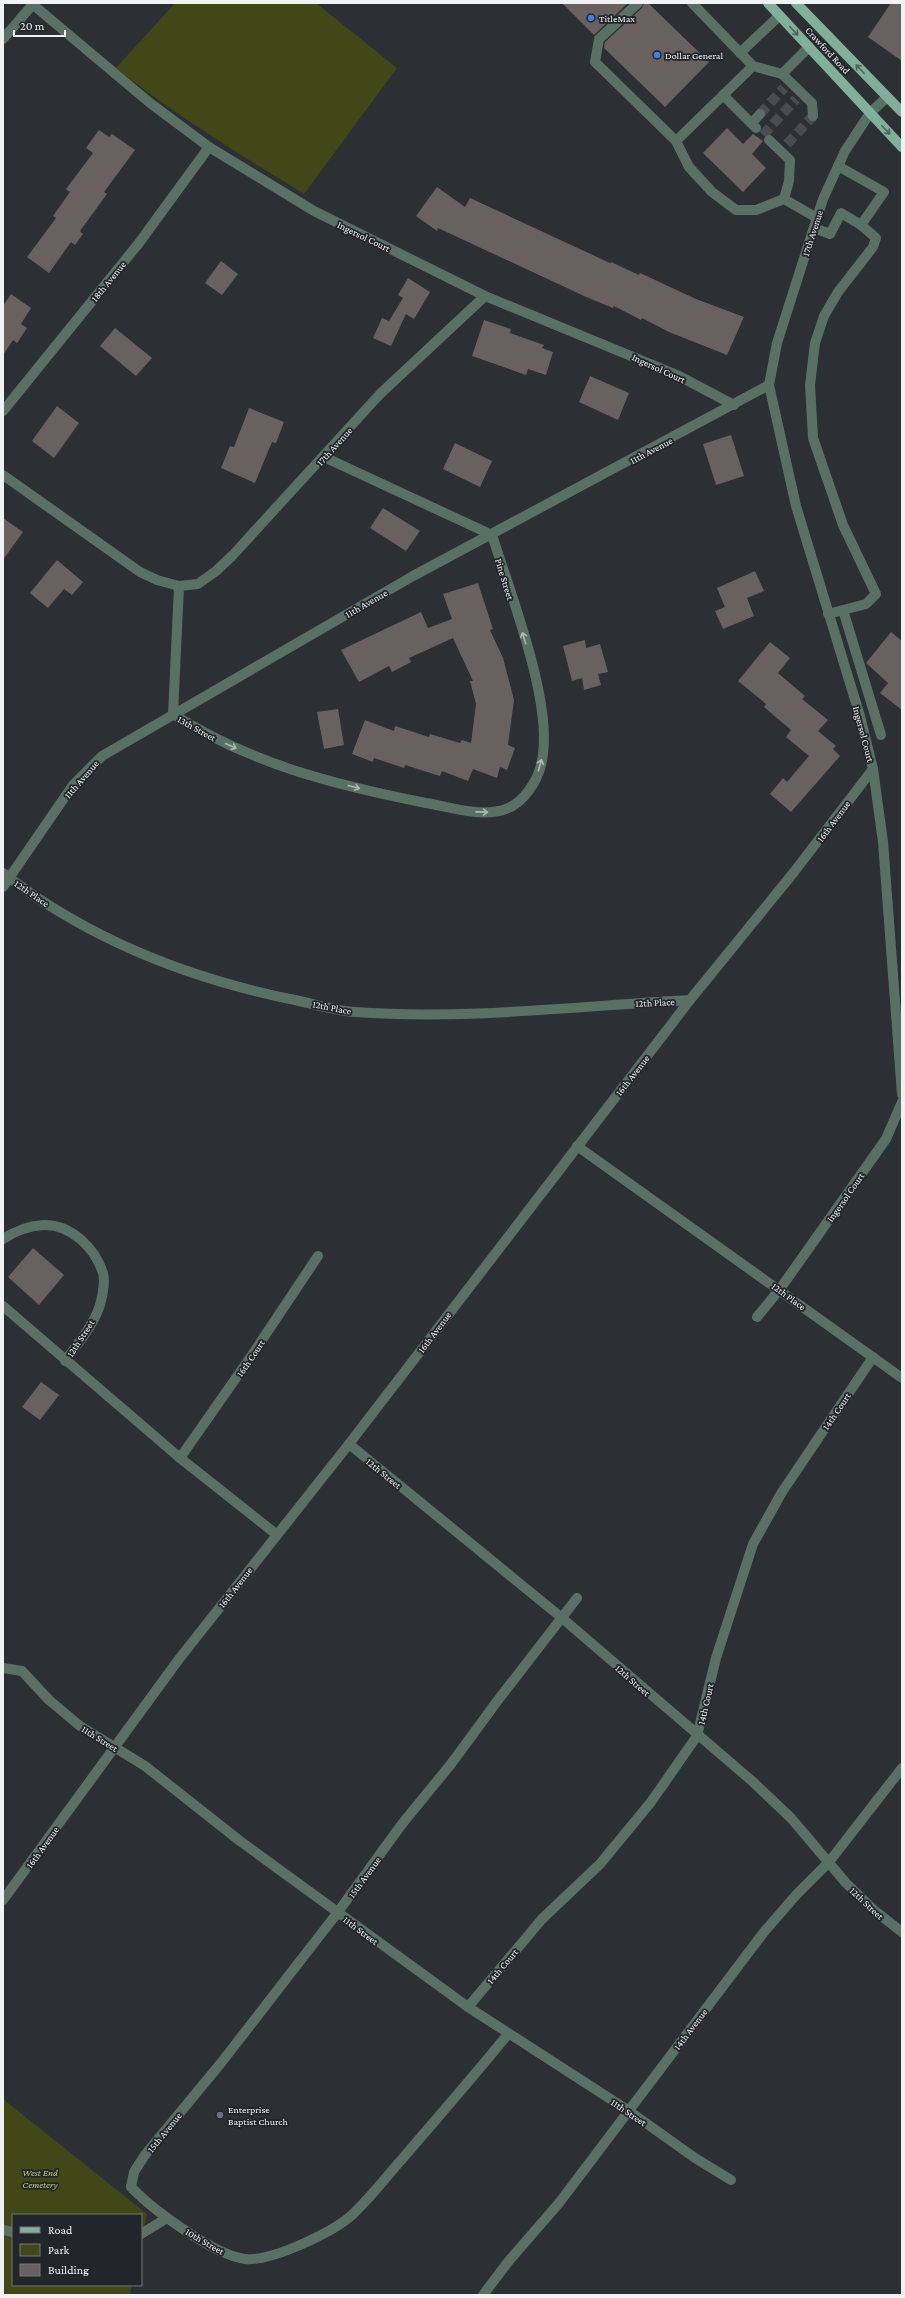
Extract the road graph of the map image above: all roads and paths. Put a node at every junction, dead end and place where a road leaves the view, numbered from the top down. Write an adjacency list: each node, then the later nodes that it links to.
1 (33, 3): 7 (street); 20 (street, Ingersol Court)
2 (638, 3): 19 (street)
3 (692, 3): 9 (street)
4 (768, 3): 6 (main road, Crawford Road)
5 (796, 3): 13 (main road, Crawford Road, one-way to 5)
6 (779, 16): 8 (main road, Crawford Road, one-way to 8); 9 (street)
7 (3, 40)
8 (809, 47): 11 (street); 15 (main road, Crawford Road)
9 (740, 54): 10 (street)
10 (753, 66): 11 (street); 12 (street)
11 (782, 74): 17 (street)
12 (723, 95): 16 (street); 19 (street)
13 (887, 97): 14 (main road, Crawford Road); 15 (street, 17th Avenue)
14 (902, 112)
15 (870, 113): 21 (main road, Crawford Road, one-way to 21); 22 (street, 17th Avenue)
16 (760, 114)
17 (813, 116)
18 (769, 140): 23 (street)
19 (676, 141): 23 (street)
20 (209, 147): 27 (street, Ingersol Court); 30 (street, 18th Avenue)
21 (902, 147)
22 (838, 166): 24 (street, 17th Avenue); 25 (street)
23 (784, 199): 24 (street)
24 (817, 218): 26 (street, 17th Avenue)
25 (861, 225): 26 (street); 35 (street)
26 (814, 228): 28 (street, 17th Avenue)
27 (485, 296): 29 (street, Ingersol Court); 31 (street, 17th Avenue)
28 (770, 385): 29 (street, 11th Avenue); 36 (street, Ingersol Court)
29 (734, 405): 33 (street, 11th Avenue)
30 (3, 411)
31 (324, 457): 33 (street); 34 (street, 17th Avenue)
32 (3, 475): 34 (street)
33 (492, 536): 37 (street, 11th Avenue); 40 (street, Pine Street, one-way to 33)
34 (179, 586): 37 (street, 13th Street)
35 (842, 610): 36 (street); 38 (street)
36 (828, 614): 39 (street, Ingersol Court)
37 (173, 714): 40 (street, 13th Street, one-way to 40); 41 (street, 11th Avenue)
38 (880, 735)
39 (873, 769): 43 (street, 16th Avenue); 44 (street, Ingersol Court)
40 (522, 798)
41 (5, 878): 42 (street); 43 (street, 12th Place)
42 (3, 888)
43 (690, 1000): 46 (street, 16th Avenue)
44 (902, 1094)
45 (902, 1102): 49 (street, Ingersol Court)
46 (577, 1146): 49 (street, 12th Place); 55 (street, 16th Avenue)
47 (3, 1239): 53 (street, 12th Street)
48 (318, 1256): 56 (street, 16th Court)
49 (780, 1289): 51 (street); 52 (street, 12th Place)
50 (3, 1306): 53 (street, 12th Street)
51 (757, 1317)
52 (873, 1357): 54 (street, 12th Place); 61 (street, 14th Court)
53 (66, 1361): 56 (street, 12th Street)
54 (902, 1378)
55 (349, 1444): 57 (street, 16th Avenue); 59 (street, 12th Street)
56 (180, 1458): 57 (street, 12th Street)
57 (276, 1534): 62 (street, 16th Avenue)
58 (577, 1598): 59 (street)
59 (562, 1618): 61 (street, 12th Street); 66 (street, 15th Avenue)
60 (3, 1668): 62 (street, 11th Street)
61 (698, 1736): 64 (street, 12th Street); 68 (street, 14th Court)
62 (114, 1748): 65 (street, 16th Avenue); 66 (street, 11th Street)
63 (902, 1768): 64 (street, 14th Avenue)
64 (829, 1862): 67 (street, 12th Street); 70 (street, 14th Avenue)
65 (3, 1900)
66 (338, 1912): 68 (street, 11th Street); 72 (street, 15th Avenue)
67 (902, 1932)
68 (468, 2007): 69 (street, 11th Street)
69 (508, 2034): 70 (street, 11th Street); 72 (street, 10th Street)
70 (629, 2111): 71 (street, 11th Street); 74 (street, 14th Avenue)
71 (731, 2180)
72 (166, 2218): 73 (street)
73 (142, 2233)
74 (484, 2295)

